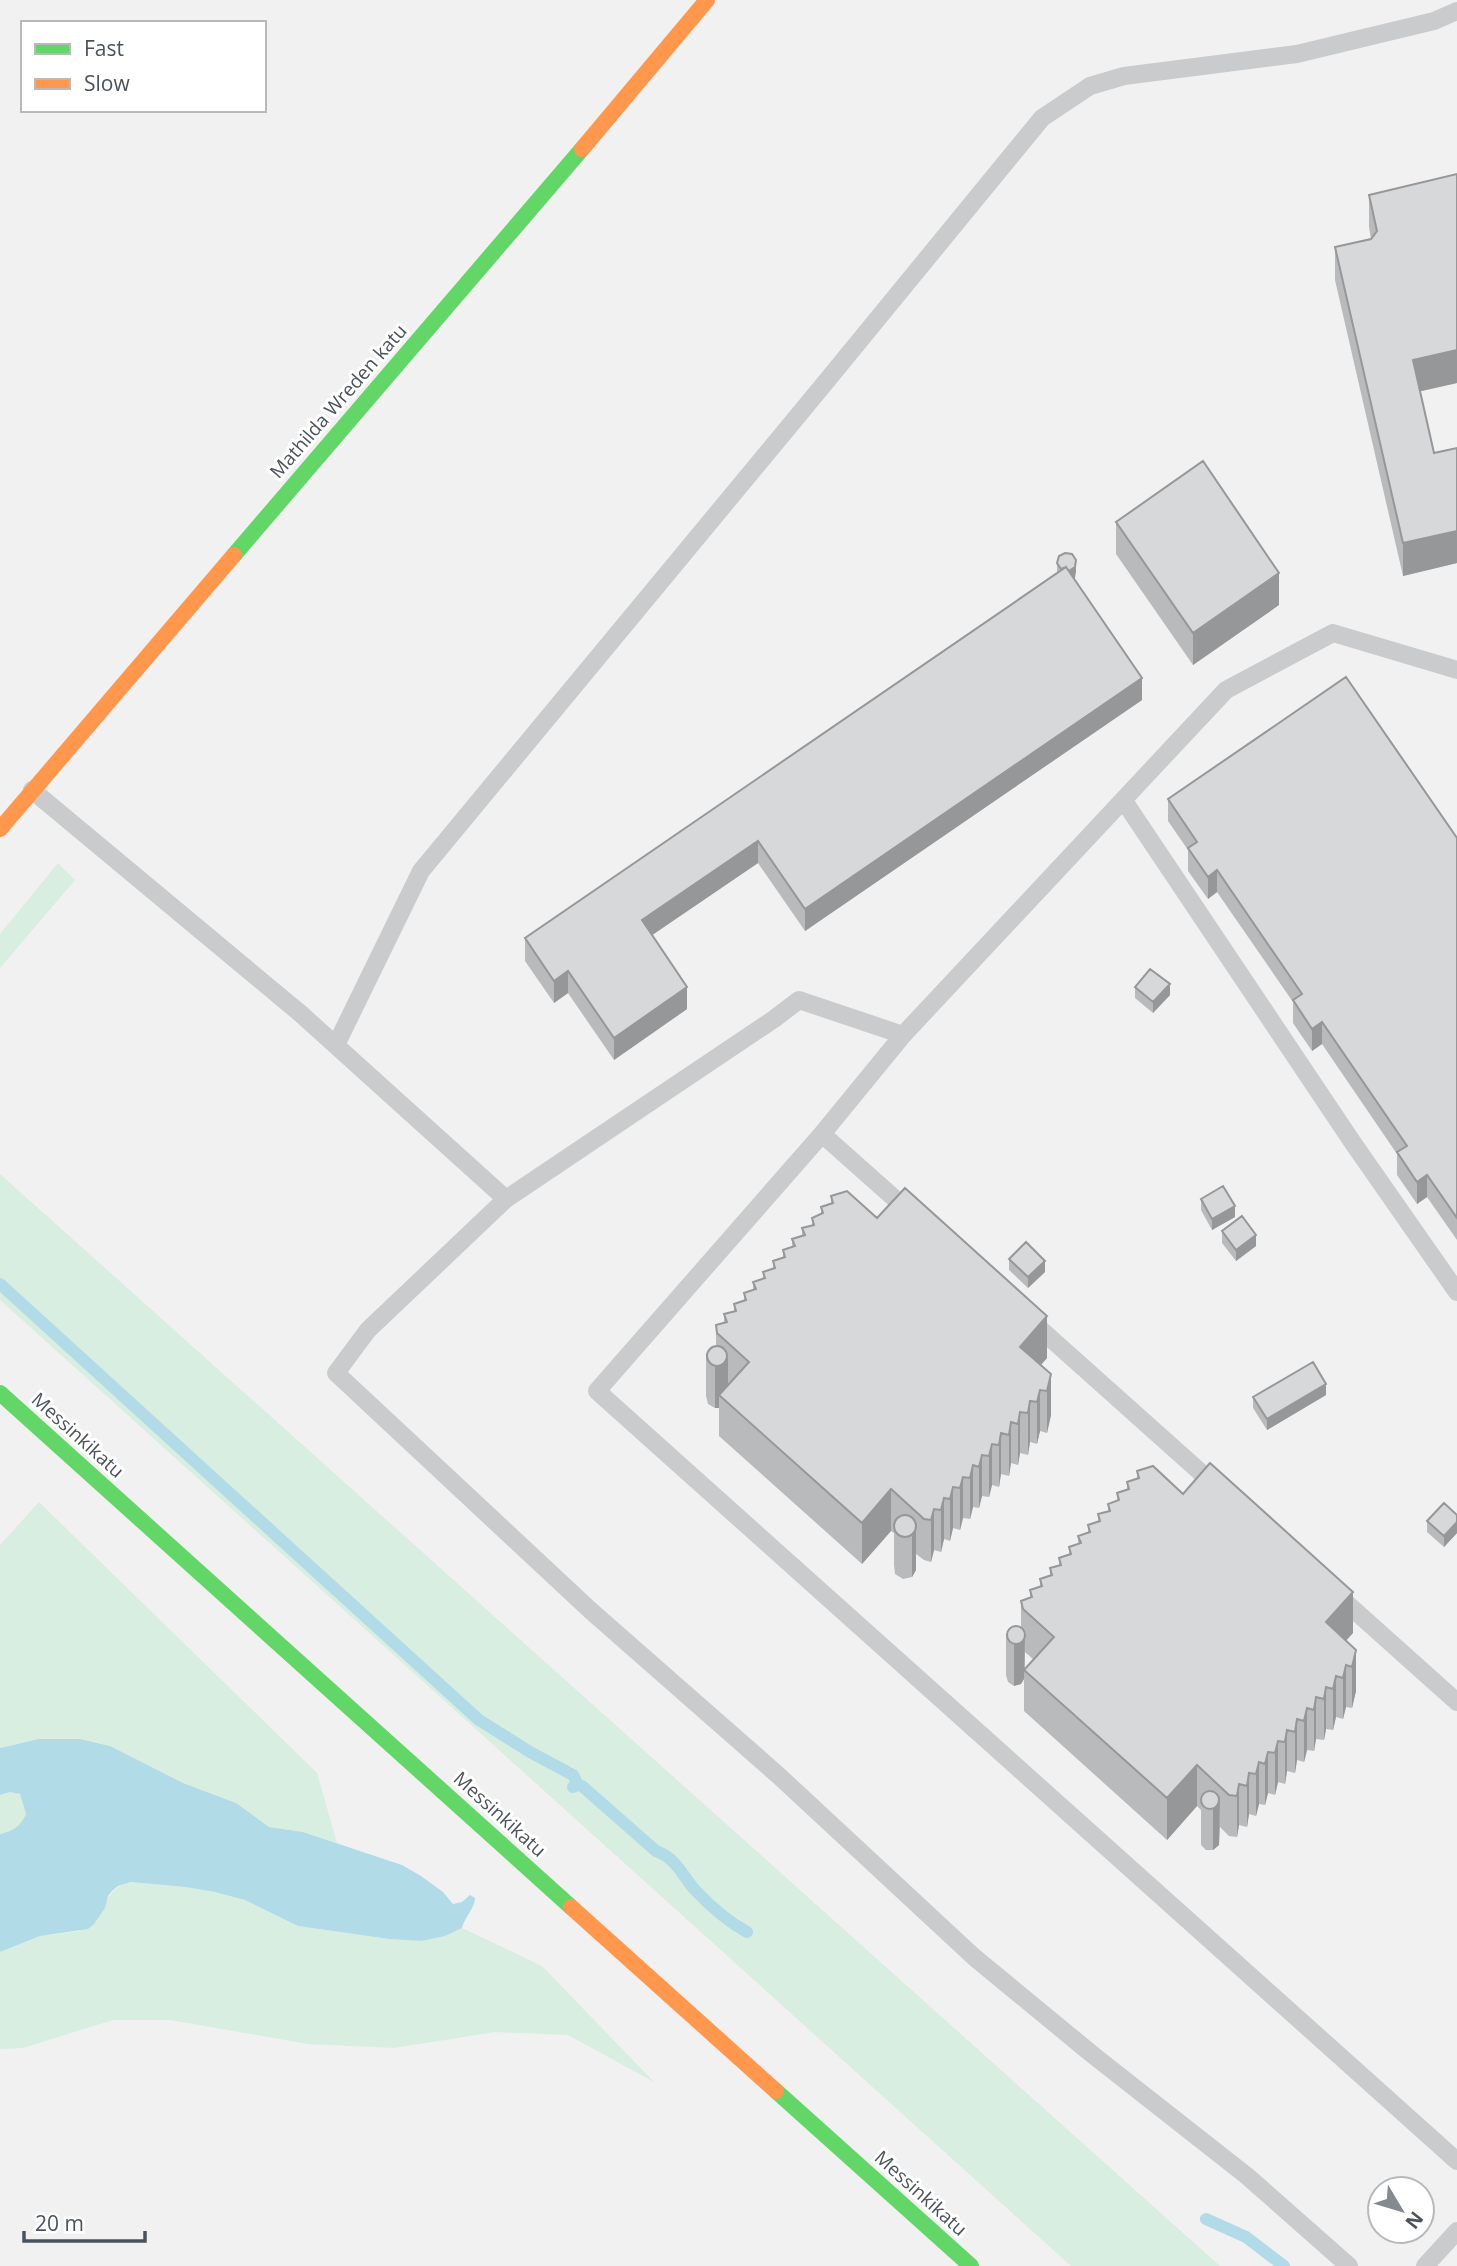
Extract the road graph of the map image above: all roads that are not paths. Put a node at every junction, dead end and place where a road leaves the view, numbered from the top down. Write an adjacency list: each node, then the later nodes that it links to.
1 (708, 0): 4 (street, Mathilda Wreden katu)
2 (1457, 11): 8 (lane)
3 (1457, 670): 5 (lane)
4 (32, 790): 6 (street, Mathilda Wreden katu); 8 (lane)
5 (1124, 801): 7 (lane); 12 (lane)
6 (0, 829)
7 (902, 1035): 9 (lane); 10 (lane)
8 (336, 1045): 10 (lane)
9 (822, 1134): 11 (lane); 18 (lane)
10 (506, 1199): 21 (lane)
11 (926, 1226)
12 (1457, 1292)
13 (1020, 1310): 15 (lane)
14 (0, 1393): 20 (street, Messinkikatu)
15 (1228, 1496)
16 (1322, 1580): 17 (lane)
17 (1457, 1702)
18 (1457, 2161)
19 (1457, 2231): 22 (lane)
20 (971, 2266)
21 (1349, 2266)
22 (1425, 2266)

